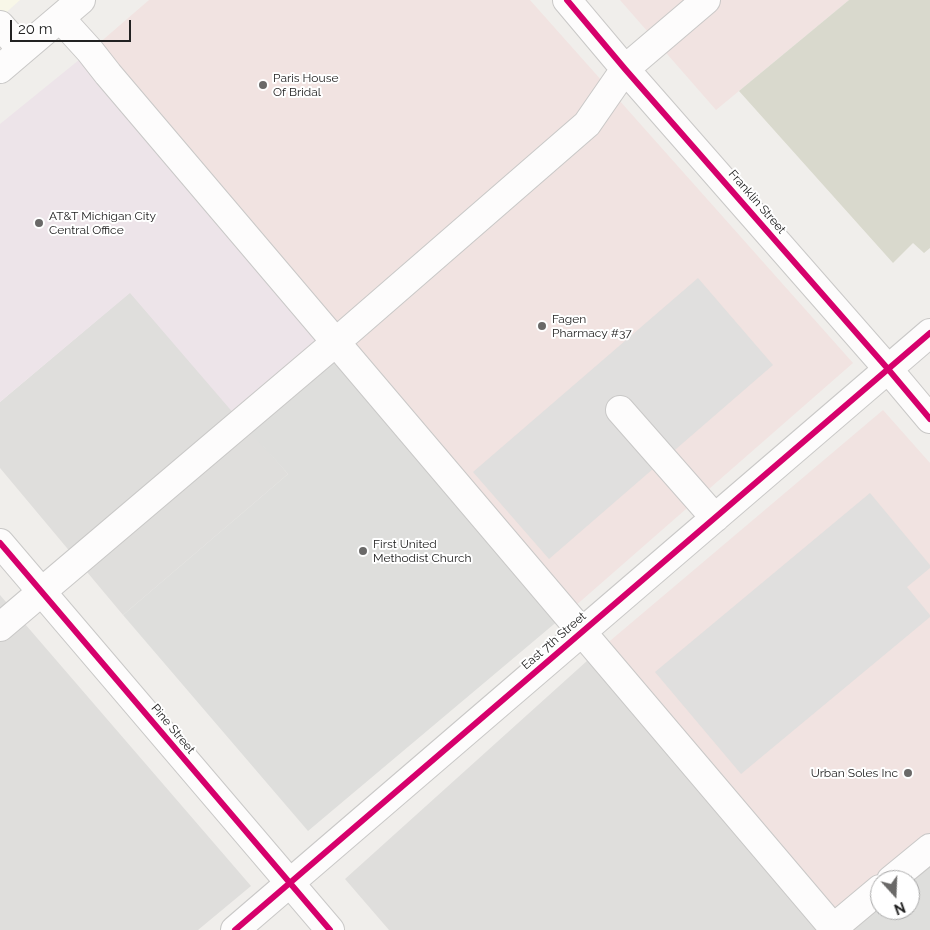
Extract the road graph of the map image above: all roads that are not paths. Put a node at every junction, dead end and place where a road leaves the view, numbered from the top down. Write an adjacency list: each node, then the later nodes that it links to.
1 (80, 0): 4 (street)
2 (567, 0): 8 (street, Franklin Street)
3 (706, 0): 8 (street)
4 (60, 18): 6 (street); 10 (street)
5 (0, 25): 6 (street)
6 (22, 50): 7 (street)
7 (0, 69)
8 (625, 69): 10 (street); 11 (street, Franklin Street)
9 (930, 333): 11 (street, East 7th Street)
10 (336, 342): 16 (street); 18 (street)
11 (888, 369): 13 (street, Franklin Street); 14 (street, East 7th Street)
12 (620, 410): 14 (street)
13 (930, 419)
14 (715, 518): 18 (street, East 7th Street)
15 (0, 543): 16 (street, Pine Street)
16 (42, 592): 17 (street); 21 (street, Pine Street)
17 (0, 627)
18 (582, 632): 21 (street, East 7th Street); 23 (street)
19 (930, 848): 20 (street)
20 (903, 870)
21 (290, 883): 24 (street, East 7th Street); 25 (street, Pine Street)
22 (870, 898): 23 (street)
23 (833, 929)
24 (235, 930)
25 (330, 930)

